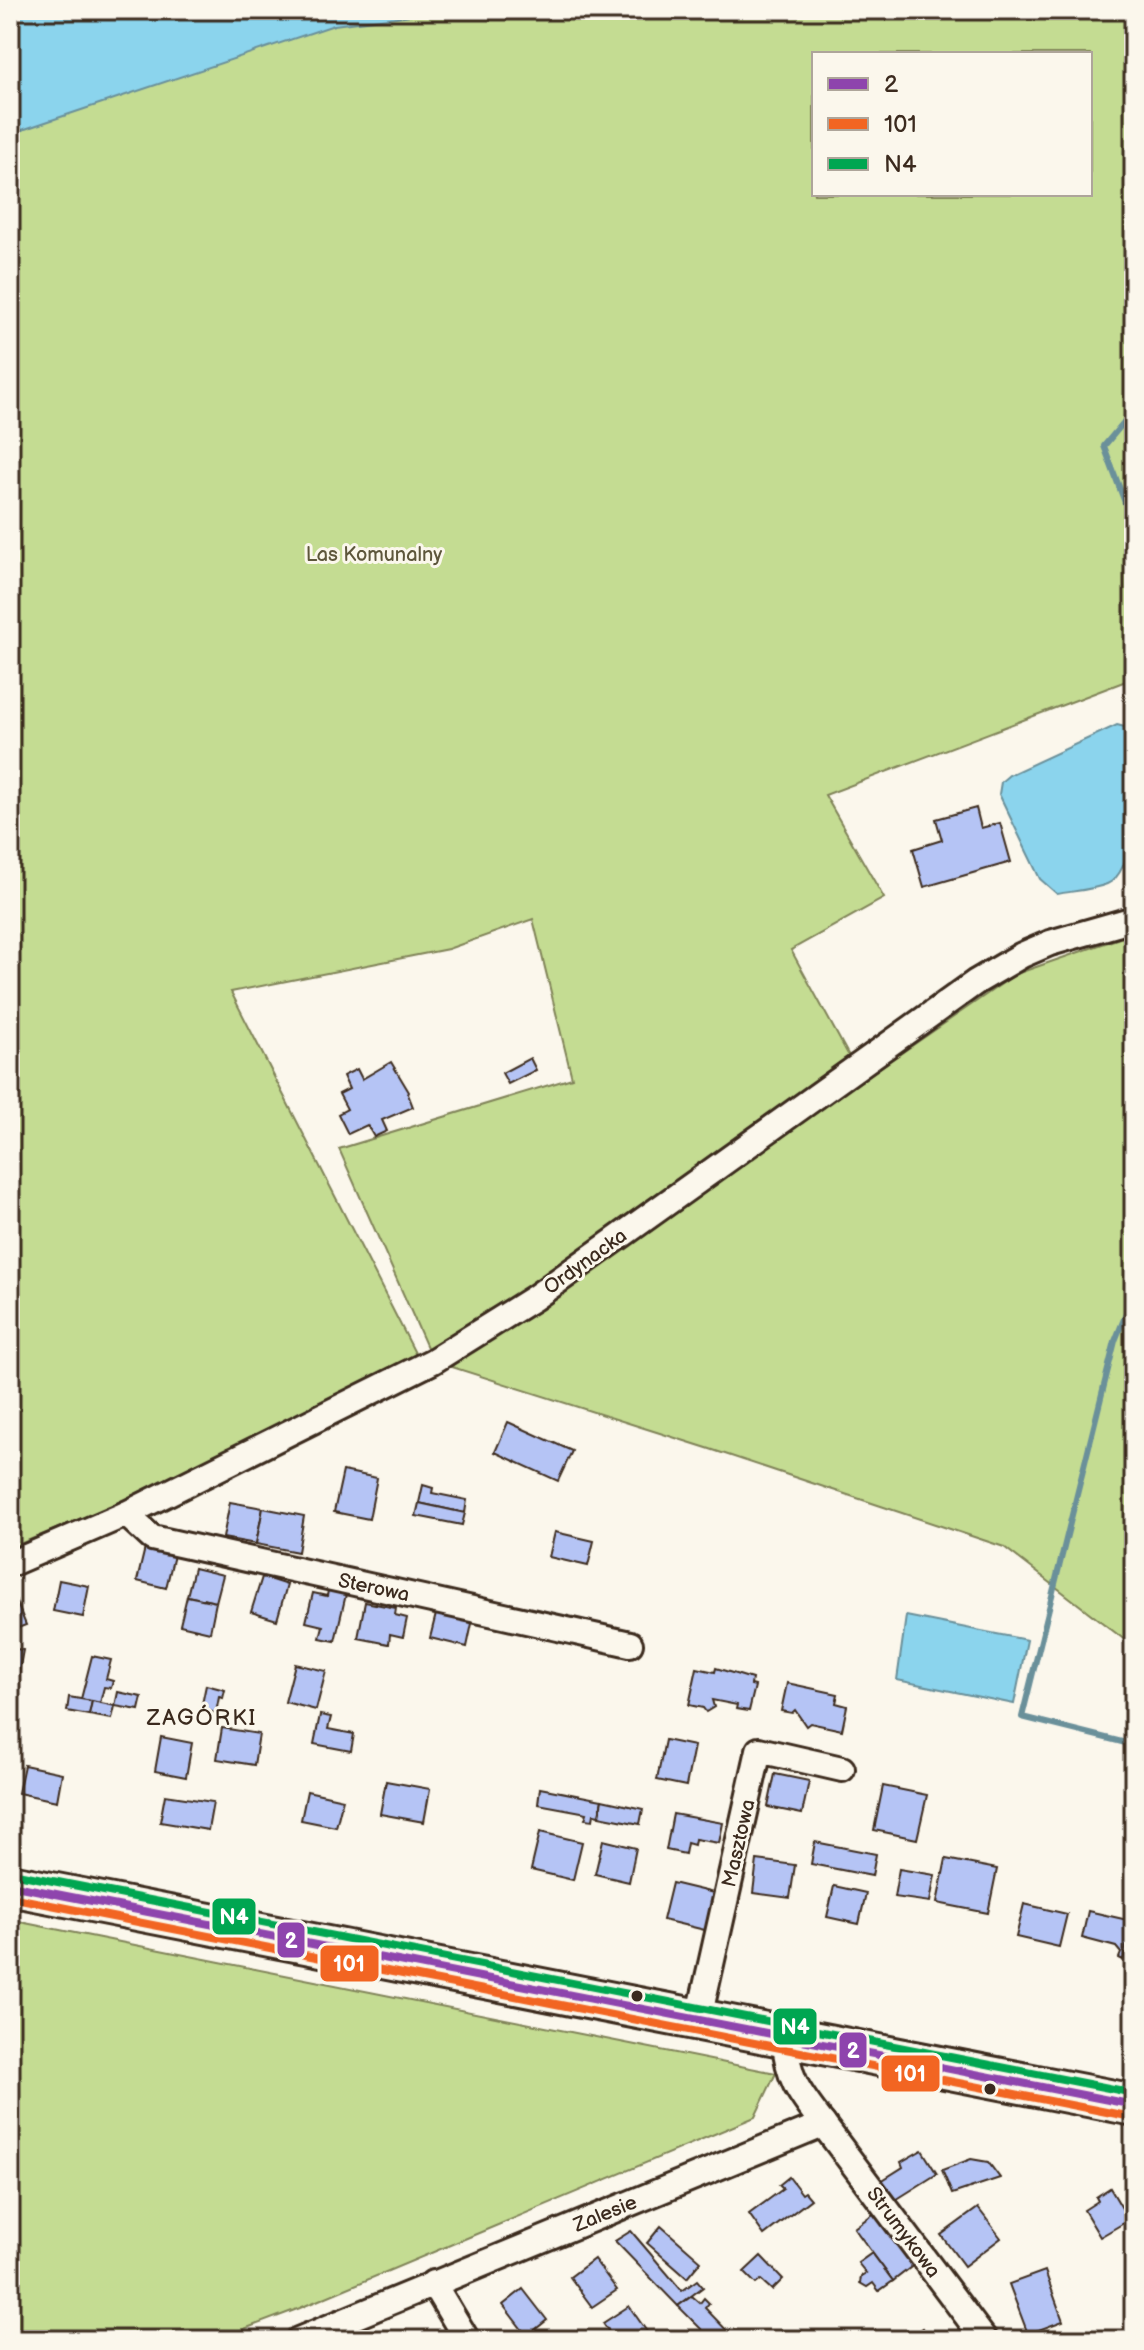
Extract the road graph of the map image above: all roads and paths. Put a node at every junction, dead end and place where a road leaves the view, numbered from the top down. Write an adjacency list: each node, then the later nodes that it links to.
1 (1134, 919): 2 (street, Ordynacka)
2 (126, 1514): 3 (street, Ordynacka); 4 (street, Sterowa)
3 (10, 1564)
4 (630, 1644)
5 (842, 1769): 7 (street, Masztowa)
6 (10, 1885): 7 (highway)
7 (699, 2018): 8 (highway)
8 (784, 2037): 9 (highway); 10 (street)
9 (1134, 2105)
10 (823, 2124): 11 (street, Zalesie); 14 (street, Strumykowa)
11 (433, 2283): 12 (street, Zalesie); 13 (street)
12 (298, 2340)
13 (467, 2340)
14 (985, 2340)

